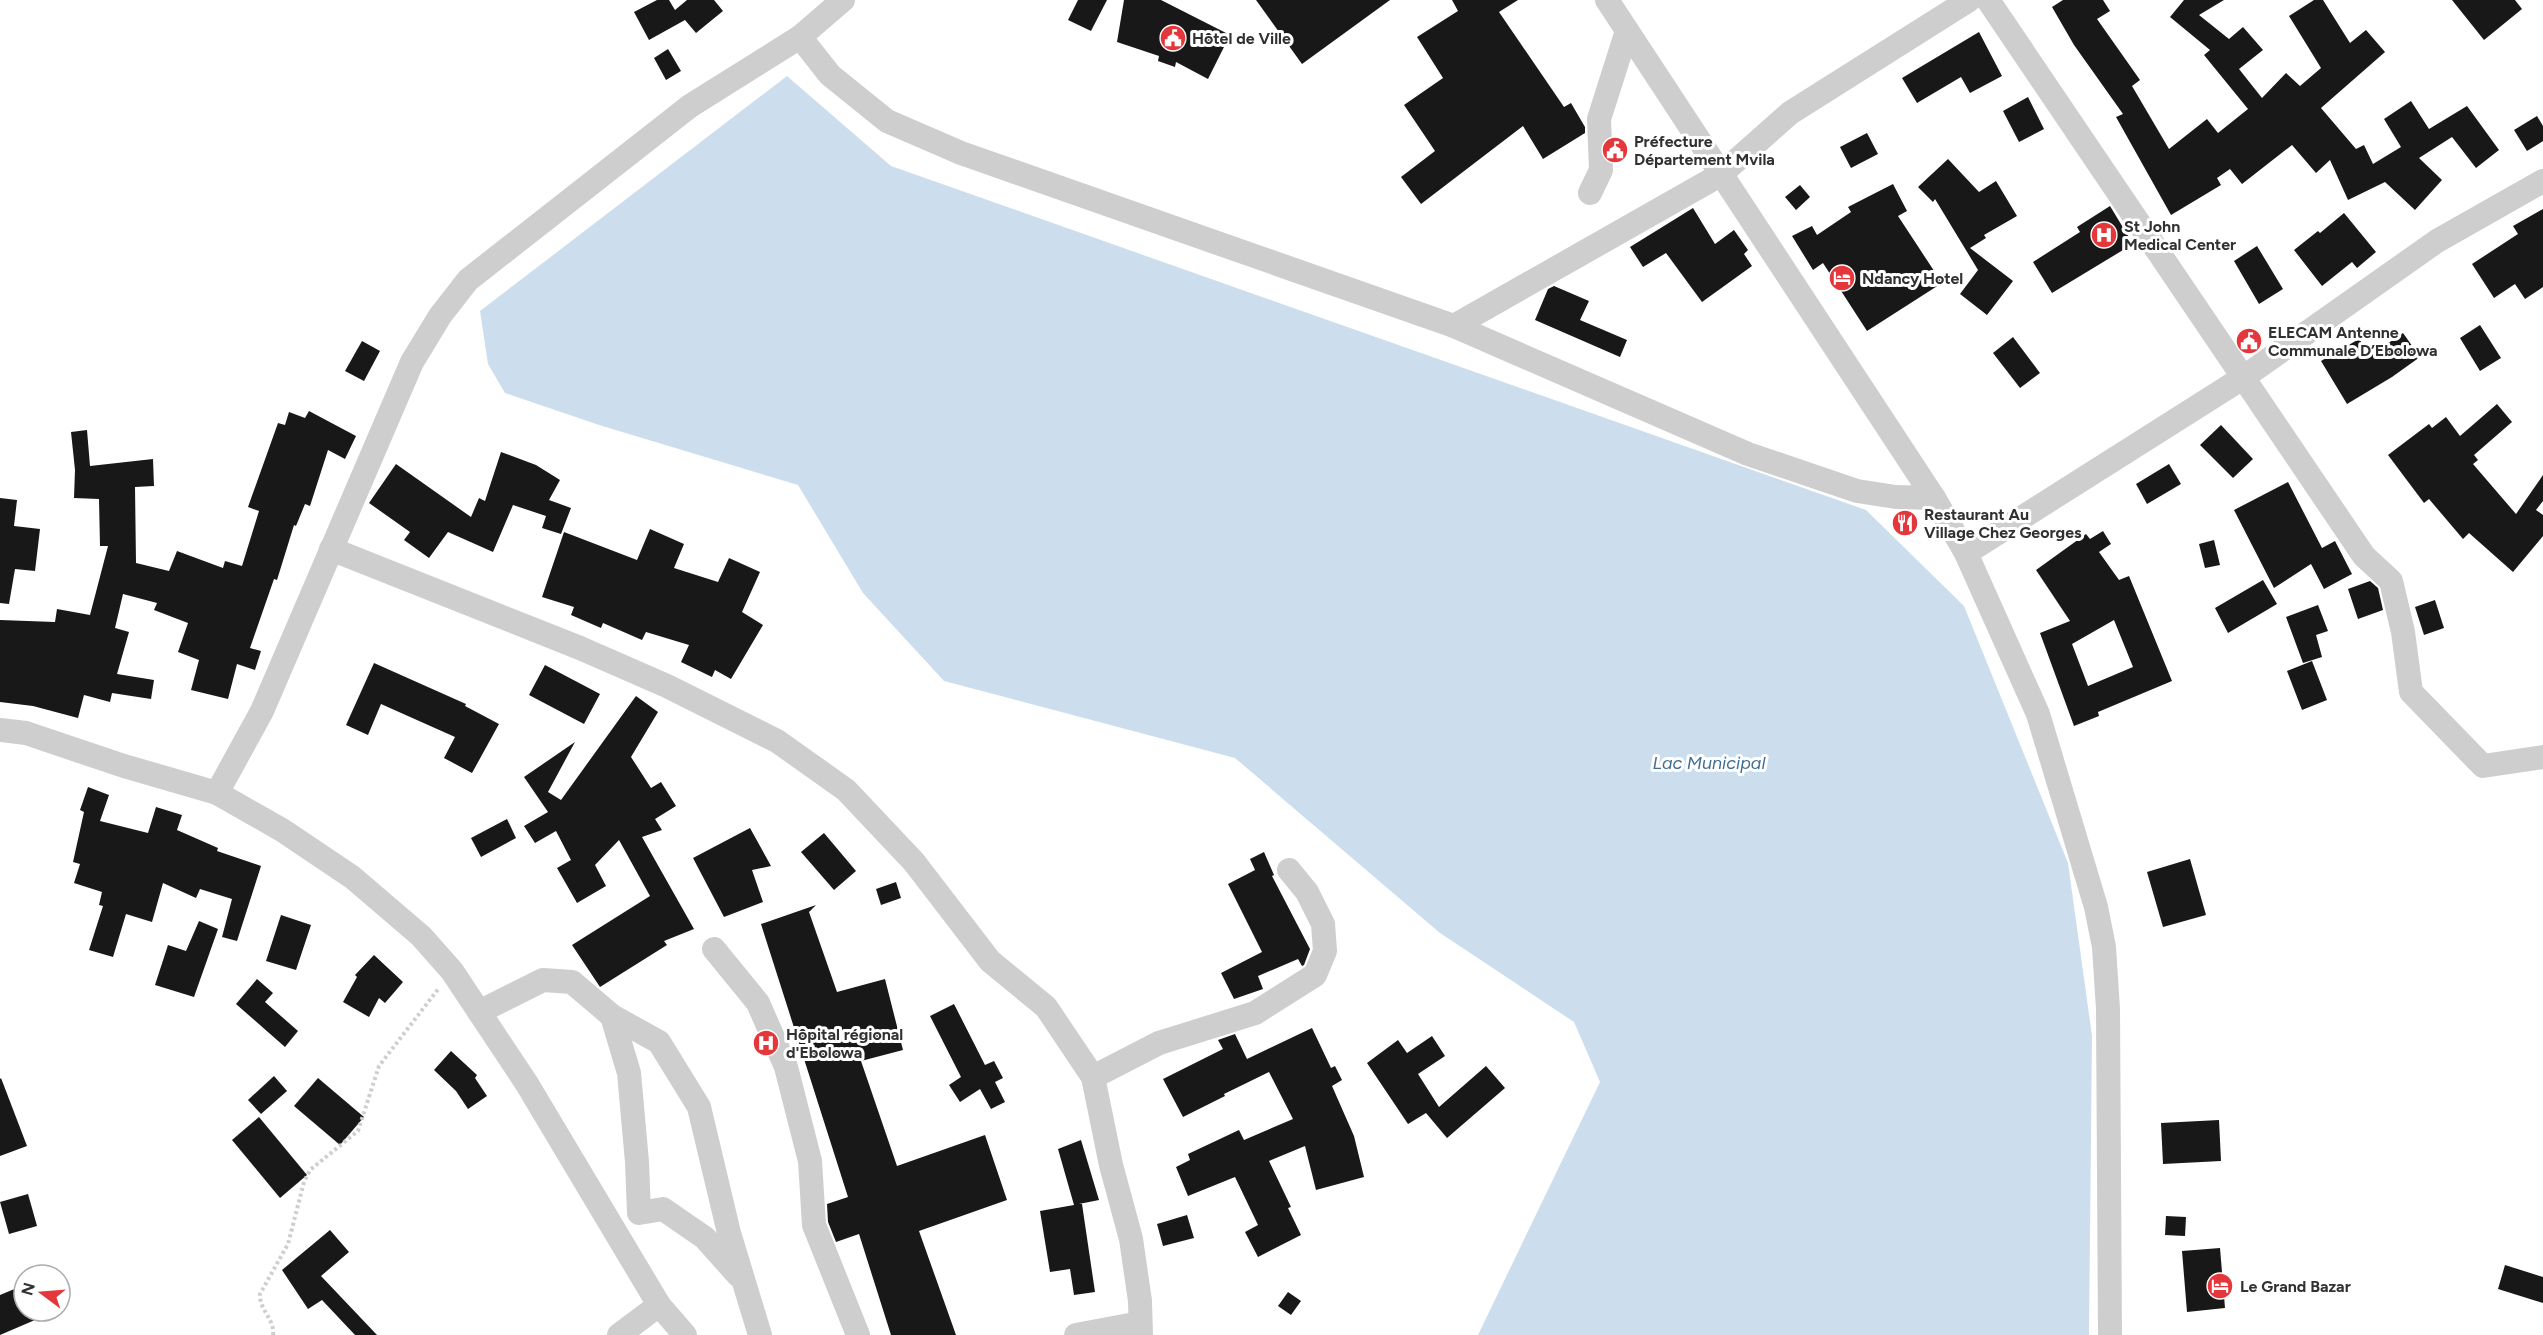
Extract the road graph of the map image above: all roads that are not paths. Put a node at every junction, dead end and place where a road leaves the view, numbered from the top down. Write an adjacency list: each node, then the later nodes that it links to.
1 (843, 0): 6 (street)
2 (1607, 0): 5 (street)
3 (1969, 0): 7 (street)
4 (1988, 0): 11 (street)
5 (1627, 31): 7 (street); 9 (street)
6 (800, 37): 10 (street); 13 (street)
7 (1720, 175): 10 (street); 12 (street)
8 (2543, 181): 11 (street)
9 (1590, 193)
10 (1454, 326): 12 (street)
11 (2244, 377): 14 (street); 16 (street)
12 (1934, 498): 14 (street)
13 (331, 549): 17 (street); 22 (street)
14 (1966, 553): 31 (street)
15 (0, 730): 17 (street)
16 (2543, 757)
17 (217, 793): 20 (street)
18 (1289, 870): 22 (street)
19 (714, 949): 29 (street)
20 (479, 1012): 21 (street); 24 (street)
21 (612, 1016): 23 (street); 23 (street)
22 (1093, 1077): 25 (street)
23 (744, 1283): 28 (street)
24 (659, 1305): 26 (street); 27 (street)
25 (1141, 1329): 30 (street)
26 (620, 1335)
27 (685, 1335)
28 (760, 1335)
29 (858, 1335)
30 (1076, 1335)
31 (2110, 1335)

